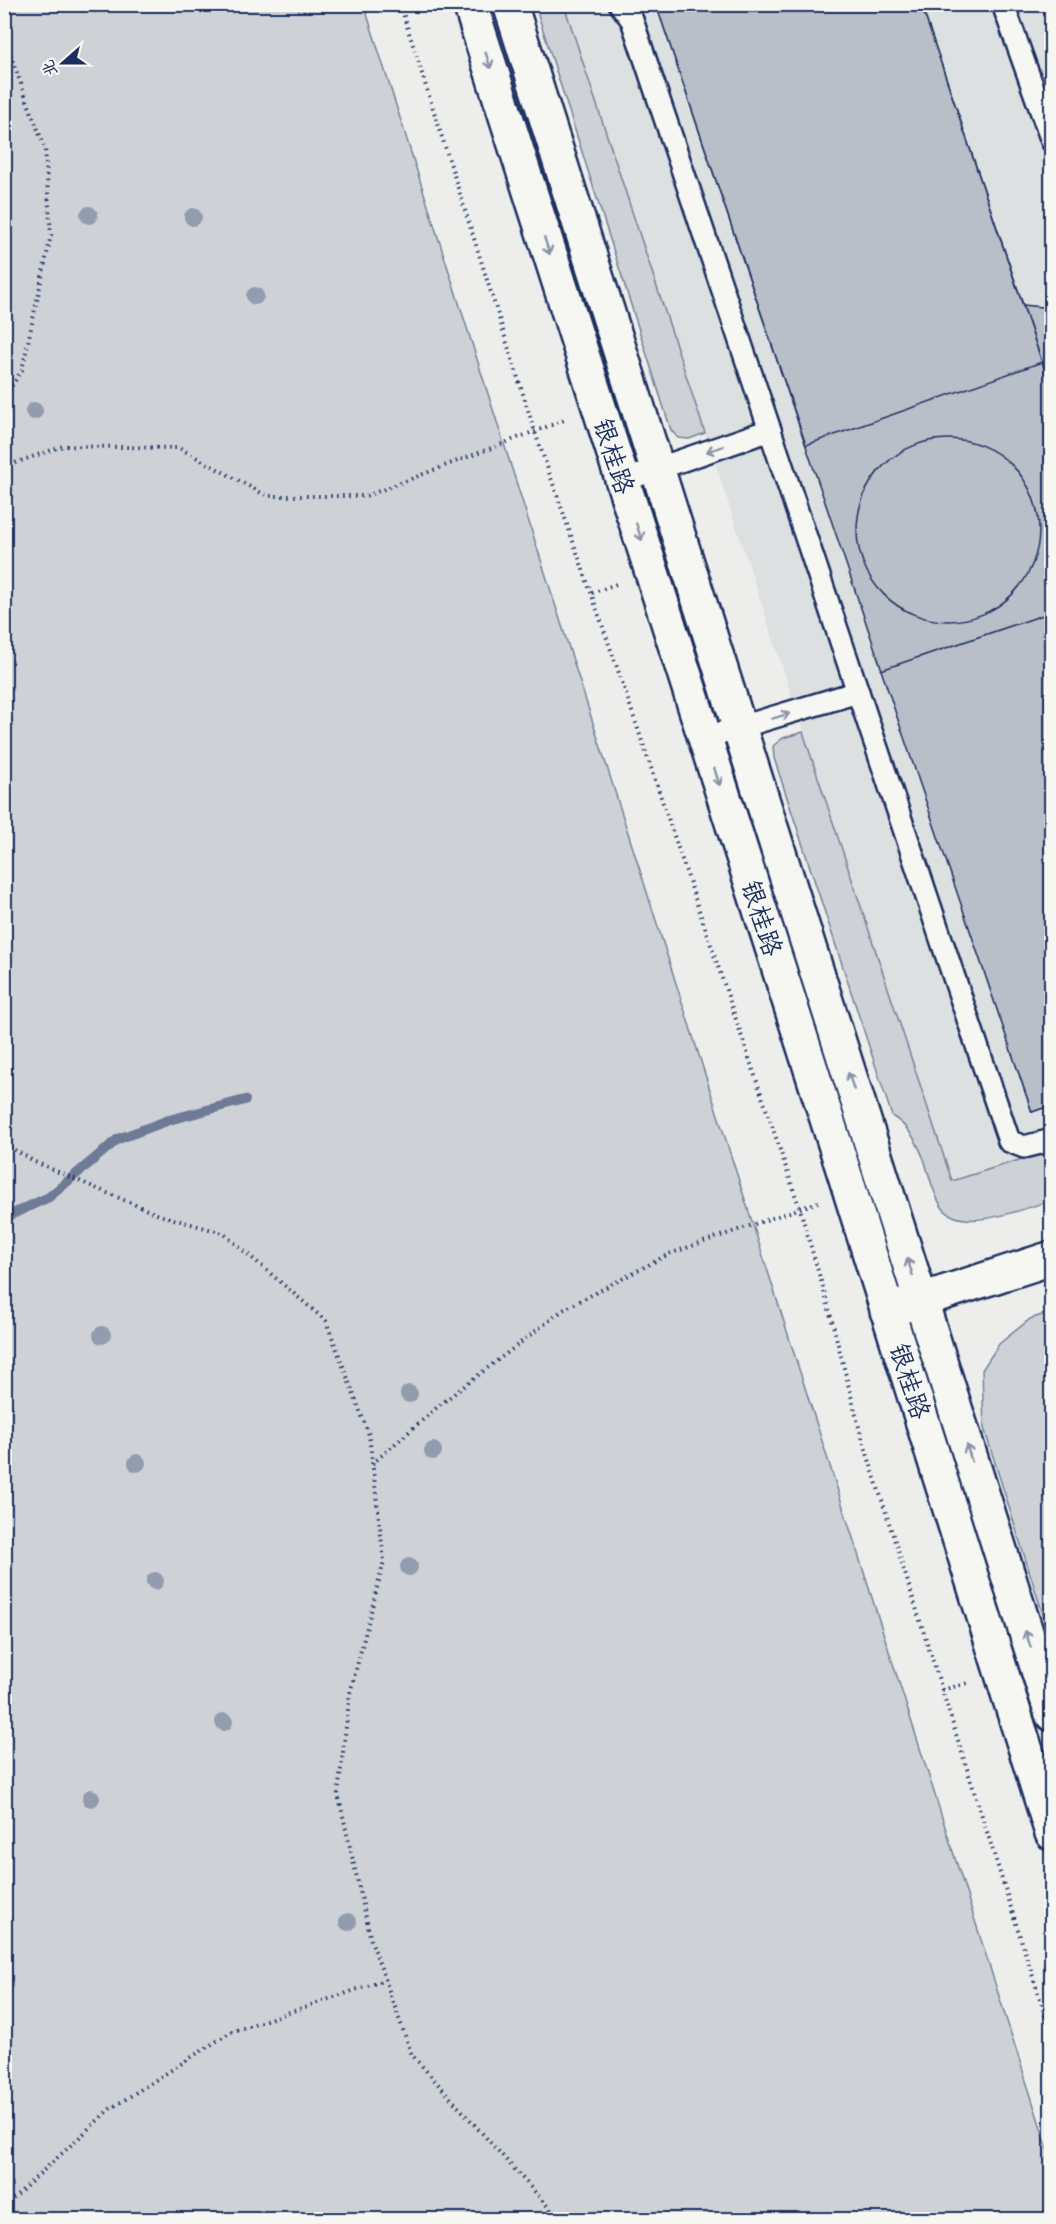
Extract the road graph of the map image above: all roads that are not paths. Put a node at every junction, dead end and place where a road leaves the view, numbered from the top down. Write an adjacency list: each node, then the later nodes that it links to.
1 (470, 4): 8 (street, 银桂路, one-way to 8)
2 (510, 4): 7 (street, 银桂路)
3 (620, 4): 6 (lane)
4 (1003, 4): 5 (lane)
5 (1052, 141)
6 (770, 430): 7 (lane, one-way to 7); 9 (lane)
7 (657, 469): 8 (lane); 10 (street, 银桂路)
8 (622, 481): 11 (street, 银桂路, one-way to 11)
9 (858, 692): 10 (lane, one-way to 9); 12 (lane)
10 (739, 728): 11 (lane); 14 (street, 银桂路, one-way to 10)
11 (704, 738): 15 (street, 银桂路, one-way to 15)
12 (1052, 1140)
13 (1052, 1258): 14 (street)
14 (920, 1300): 15 (street); 16 (street, 银桂路, one-way to 14)
15 (888, 1311): 17 (street, 银桂路)
16 (1052, 1714)
17 (1052, 1833)

